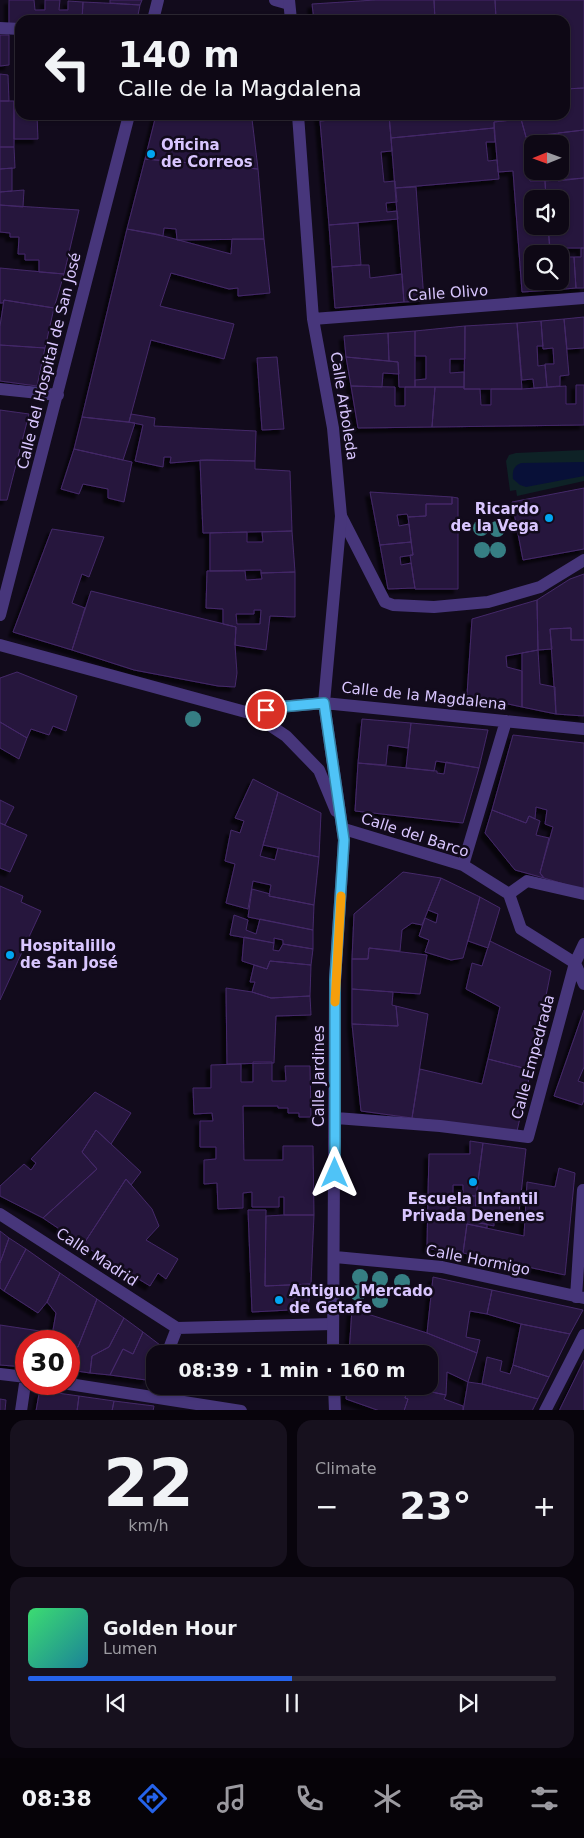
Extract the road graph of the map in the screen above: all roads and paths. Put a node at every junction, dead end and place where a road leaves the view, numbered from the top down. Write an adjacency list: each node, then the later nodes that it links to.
1 (158, 0): 4 (street)
2 (275, 0): 3 (street)
3 (289, 2): 5 (street)
4 (154, 15)
5 (290, 15)
6 (0, 28): 7 (street)
7 (15, 29)
8 (128, 120): 13 (street, Calle del Hospital de San José)
9 (298, 120): 11 (street, Calle Arboleda)
10 (584, 298): 11 (street, Calle Olivo)
11 (314, 319): 14 (street, Calle Arboleda)
12 (0, 389): 13 (street)
13 (58, 395): 16 (street, Calle del Hospital de San José)
14 (341, 516): 15 (street); 18 (street, Calle Arboleda)
15 (584, 560)
16 (0, 615)
17 (0, 645): 19 (street, Calle de la Magdalena)
18 (324, 703): 19 (street, Calle de la Magdalena); 20 (street, Calle de la Magdalena); 22 (street, Calle Jardines)
19 (253, 714): 22 (street, Calle Jardines)
20 (506, 721): 21 (street, Calle de la Magdalena); 23 (street)
21 (584, 728)
22 (344, 829): 23 (street, Calle del Barco); 29 (street, Calle Jardines)
23 (463, 865): 24 (street, Calle del Barco)
24 (510, 894): 25 (street); 27 (street)
25 (584, 894)
26 (584, 944): 27 (street, Calle Empedrada)
27 (575, 964): 28 (street); 29 (street, Calle Empedrada)
28 (584, 984)
29 (336, 1118): 32 (street, Calle Jardines)
30 (584, 1190): 33 (street)
31 (0, 1214): 35 (street, Calle Madrid)
32 (335, 1258): 33 (street, Calle Hormigo); 34 (street, Calle Jardines)
33 (580, 1297)
34 (332, 1324): 35 (street); 38 (street, Calle Jardines)
35 (177, 1328): 37 (street)
36 (584, 1335): 49 (street)
37 (170, 1345)
38 (333, 1345)
39 (0, 1374): 40 (street)
40 (15, 1376)
41 (80, 1385): 42 (street)
42 (146, 1390)
43 (23, 1395): 46 (street)
44 (172, 1395): 47 (street)
45 (334, 1395): 48 (street)
46 (21, 1410)
47 (241, 1410)
48 (335, 1410)
49 (545, 1410)

